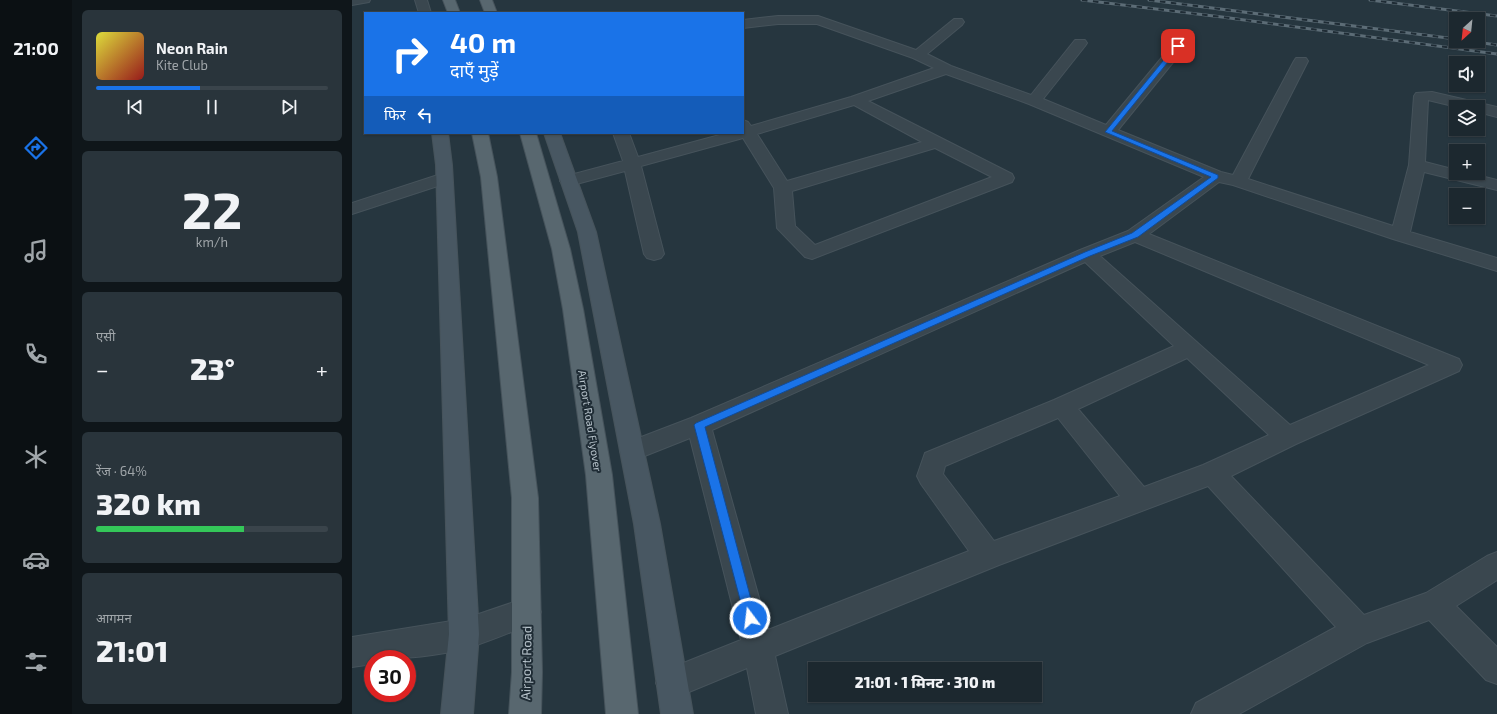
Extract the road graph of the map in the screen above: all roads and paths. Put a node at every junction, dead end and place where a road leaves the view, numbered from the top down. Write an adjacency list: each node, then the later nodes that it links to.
1 (366, 0): 5 (lane)
2 (421, 0): 6 (street)
3 (449, 0): 7 (main road)
4 (486, 0): 8 (main road)
5 (352, 2)
6 (426, 12)
7 (454, 12)
8 (491, 12)
9 (958, 22): 13 (street)
10 (744, 24): 13 (street)
11 (1080, 42): 18 (street)
12 (1178, 46): 22 (street)
13 (918, 56): 15 (street)
14 (1301, 61): 35 (street)
15 (946, 69): 16 (street); 18 (street)
16 (856, 100): 21 (street); 29 (street)
17 (1449, 100): 31 (street)
18 (1034, 101): 22 (street)
19 (1485, 109): 20 (street)
20 (1497, 112)
21 (746, 128): 37 (street)
22 (1108, 132): 32 (street)
23 (440, 134): 33 (street)
24 (480, 134): 54 (main road)
25 (528, 134): 63 (main road, Airport Road Flyover)
26 (552, 134): 34 (street)
27 (621, 134): 30 (street)
28 (727, 134): 30 (street)
29 (936, 143): 37 (street); 37 (street)
30 (632, 164): 34 (street); 41 (street)
31 (1417, 165): 36 (street); 40 (street)
32 (1216, 176): 35 (street); 39 (street)
33 (444, 178): 38 (street); 56 (street)
34 (569, 181): 48 (street)
35 (1238, 181): 40 (street)
36 (1497, 185)
37 (783, 188)
38 (352, 209)
39 (1135, 235): 42 (street); 47 (street)
40 (1400, 235): 43 (street)
41 (654, 254)
42 (1087, 254): 44 (street); 46 (street)
43 (1497, 265)
44 (1190, 348): 45 (street); 47 (street)
45 (1062, 406): 50 (street); 51 (street)
46 (699, 425): 48 (street); 57 (street)
47 (1287, 437): 49 (street)
48 (632, 451): 60 (street)
49 (1212, 473): 50 (street); 55 (street)
50 (1139, 500): 51 (street)
51 (989, 556): 57 (street)
52 (1497, 565): 53 (street)
53 (1434, 604): 55 (street); 59 (street)
54 (526, 612): 56 (street); 62 (main road, Airport Road)
55 (1359, 631): 66 (street)
56 (464, 634): 58 (street); 61 (street)
57 (758, 648): 60 (street); 65 (street)
58 (352, 652)
59 (1497, 668)
60 (672, 683): 64 (street)
61 (457, 714)
62 (525, 714)
63 (622, 714)
64 (677, 714)
65 (772, 714)
66 (1207, 714)

